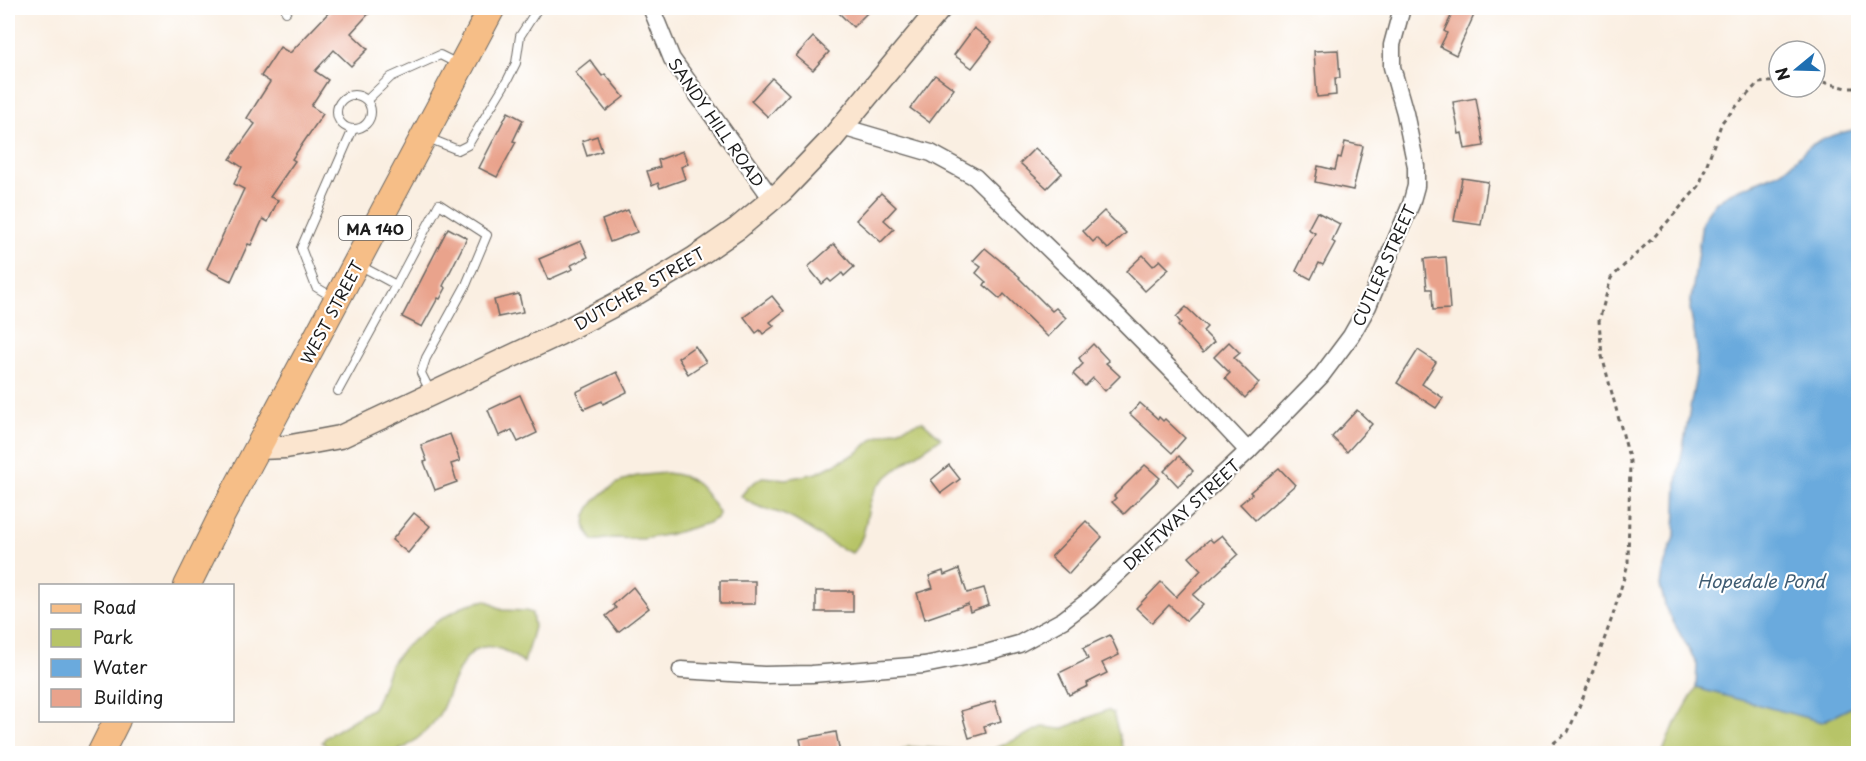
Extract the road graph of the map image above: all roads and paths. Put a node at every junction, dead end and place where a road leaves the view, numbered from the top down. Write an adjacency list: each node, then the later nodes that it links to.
1 (492, 8): 6 (main road, WEST STREET / MA 140)
2 (538, 8): 13 (lane)
3 (940, 8): 11 (street, DUTCHER STREET)
4 (1402, 8): 21 (street, CUTLER STREET)
5 (652, 10): 14 (street, SANDY HILL ROAD)
6 (462, 66): 10 (lane); 13 (main road, WEST STREET / MA 140)
7 (1767, 82): 26 (path)
8 (1827, 83): 9 (path)
9 (1858, 88)
10 (367, 100): 12 (lane); 12 (lane)
11 (842, 127): 14 (street, DUTCHER STREET); 21 (street, DRIFTWAY STREET)
12 (353, 129): 17 (lane)
13 (424, 136): 15 (main road, WEST STREET / MA 140)
14 (772, 199): 19 (street, DUTCHER STREET)
15 (356, 264): 16 (lane); 17 (main road, WEST STREET / MA 140)
16 (396, 285): 18 (lane); 19 (lane)
17 (337, 300): 20 (main road, WEST STREET / MA 140)
18 (338, 391)
19 (431, 393): 20 (street, DUTCHER STREET)
20 (259, 448): 22 (main road, WEST STREET / MA 140)
21 (1248, 451): 23 (street, DRIFTWAY STREET)
22 (188, 584)
23 (681, 670)
24 (116, 722): 25 (main road)
25 (100, 753)
26 (1539, 753)

